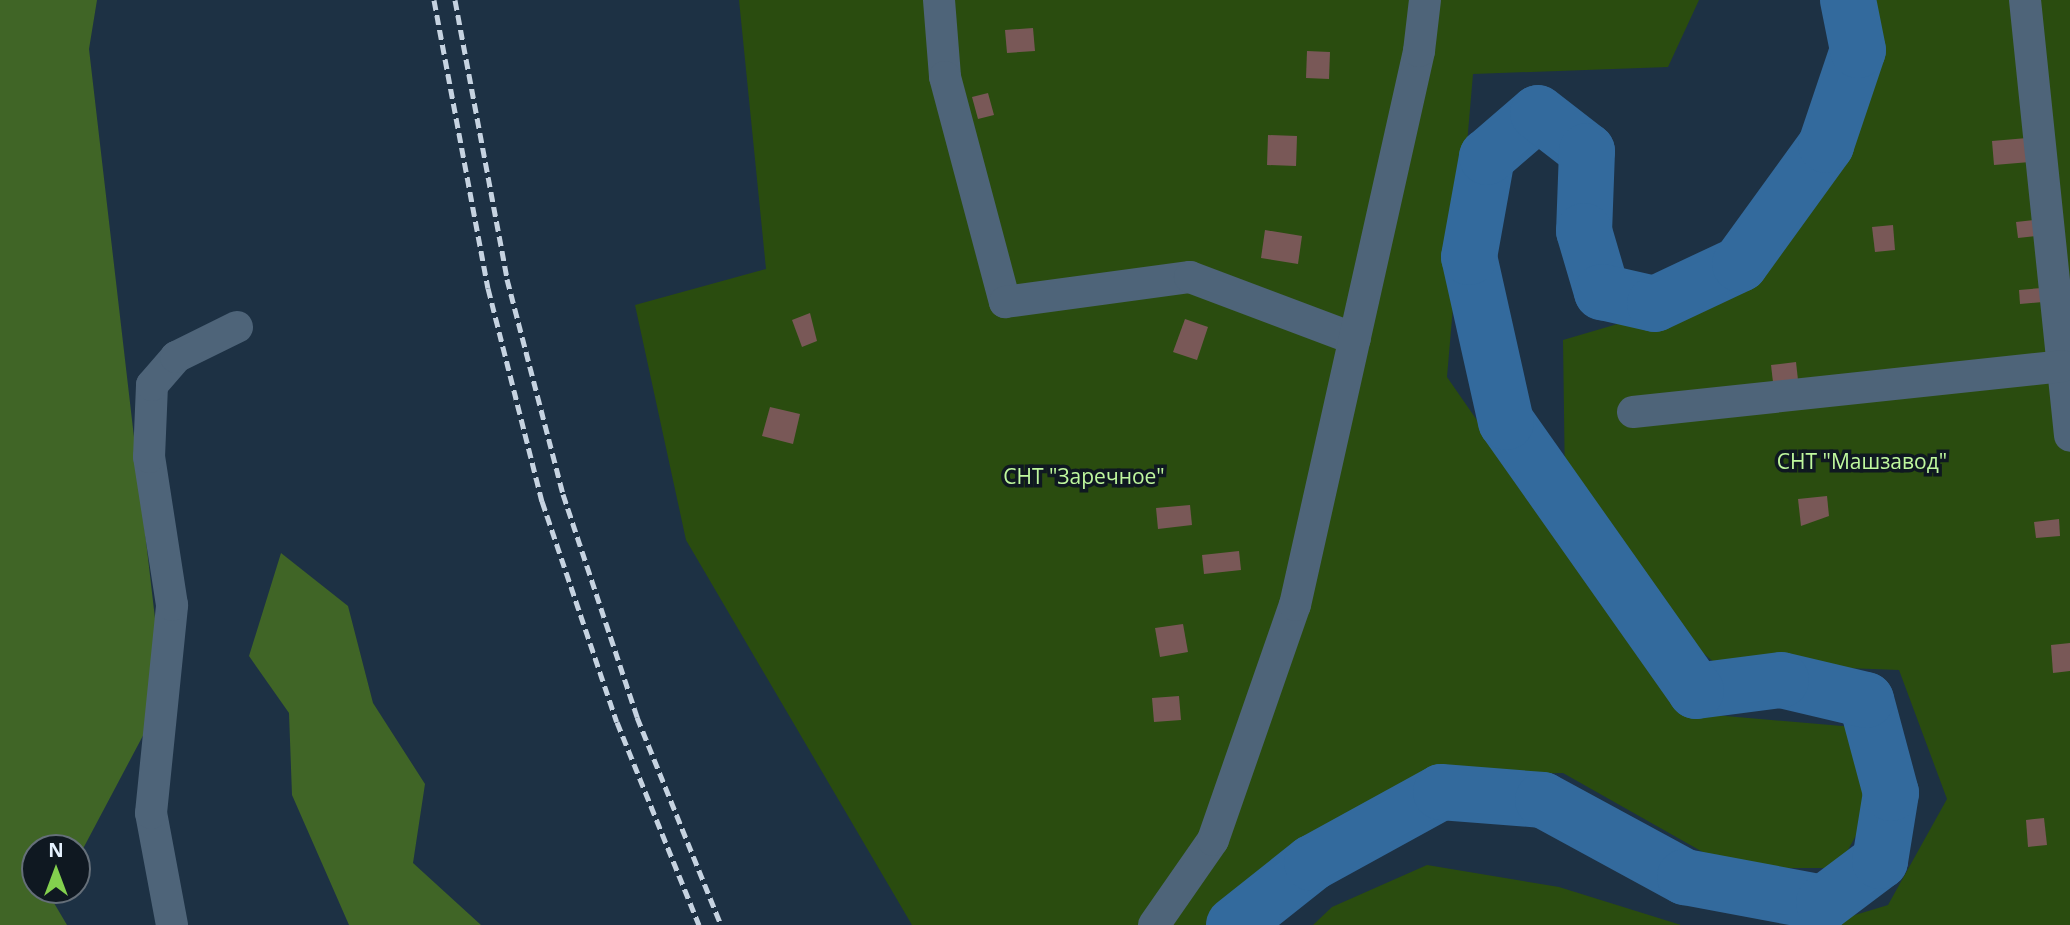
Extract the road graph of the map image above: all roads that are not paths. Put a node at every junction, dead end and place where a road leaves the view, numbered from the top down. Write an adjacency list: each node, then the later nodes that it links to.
1 (939, 0): 6 (lane)
2 (1425, 0): 6 (lane)
3 (2025, 0): 4 (lane)
4 (2059, 216): 7 (lane)
5 (237, 327): 10 (lane)
6 (1355, 339): 11 (lane)
7 (2063, 366): 8 (lane); 9 (lane)
8 (1633, 412)
9 (2070, 436)
10 (172, 925)
11 (1154, 925)

